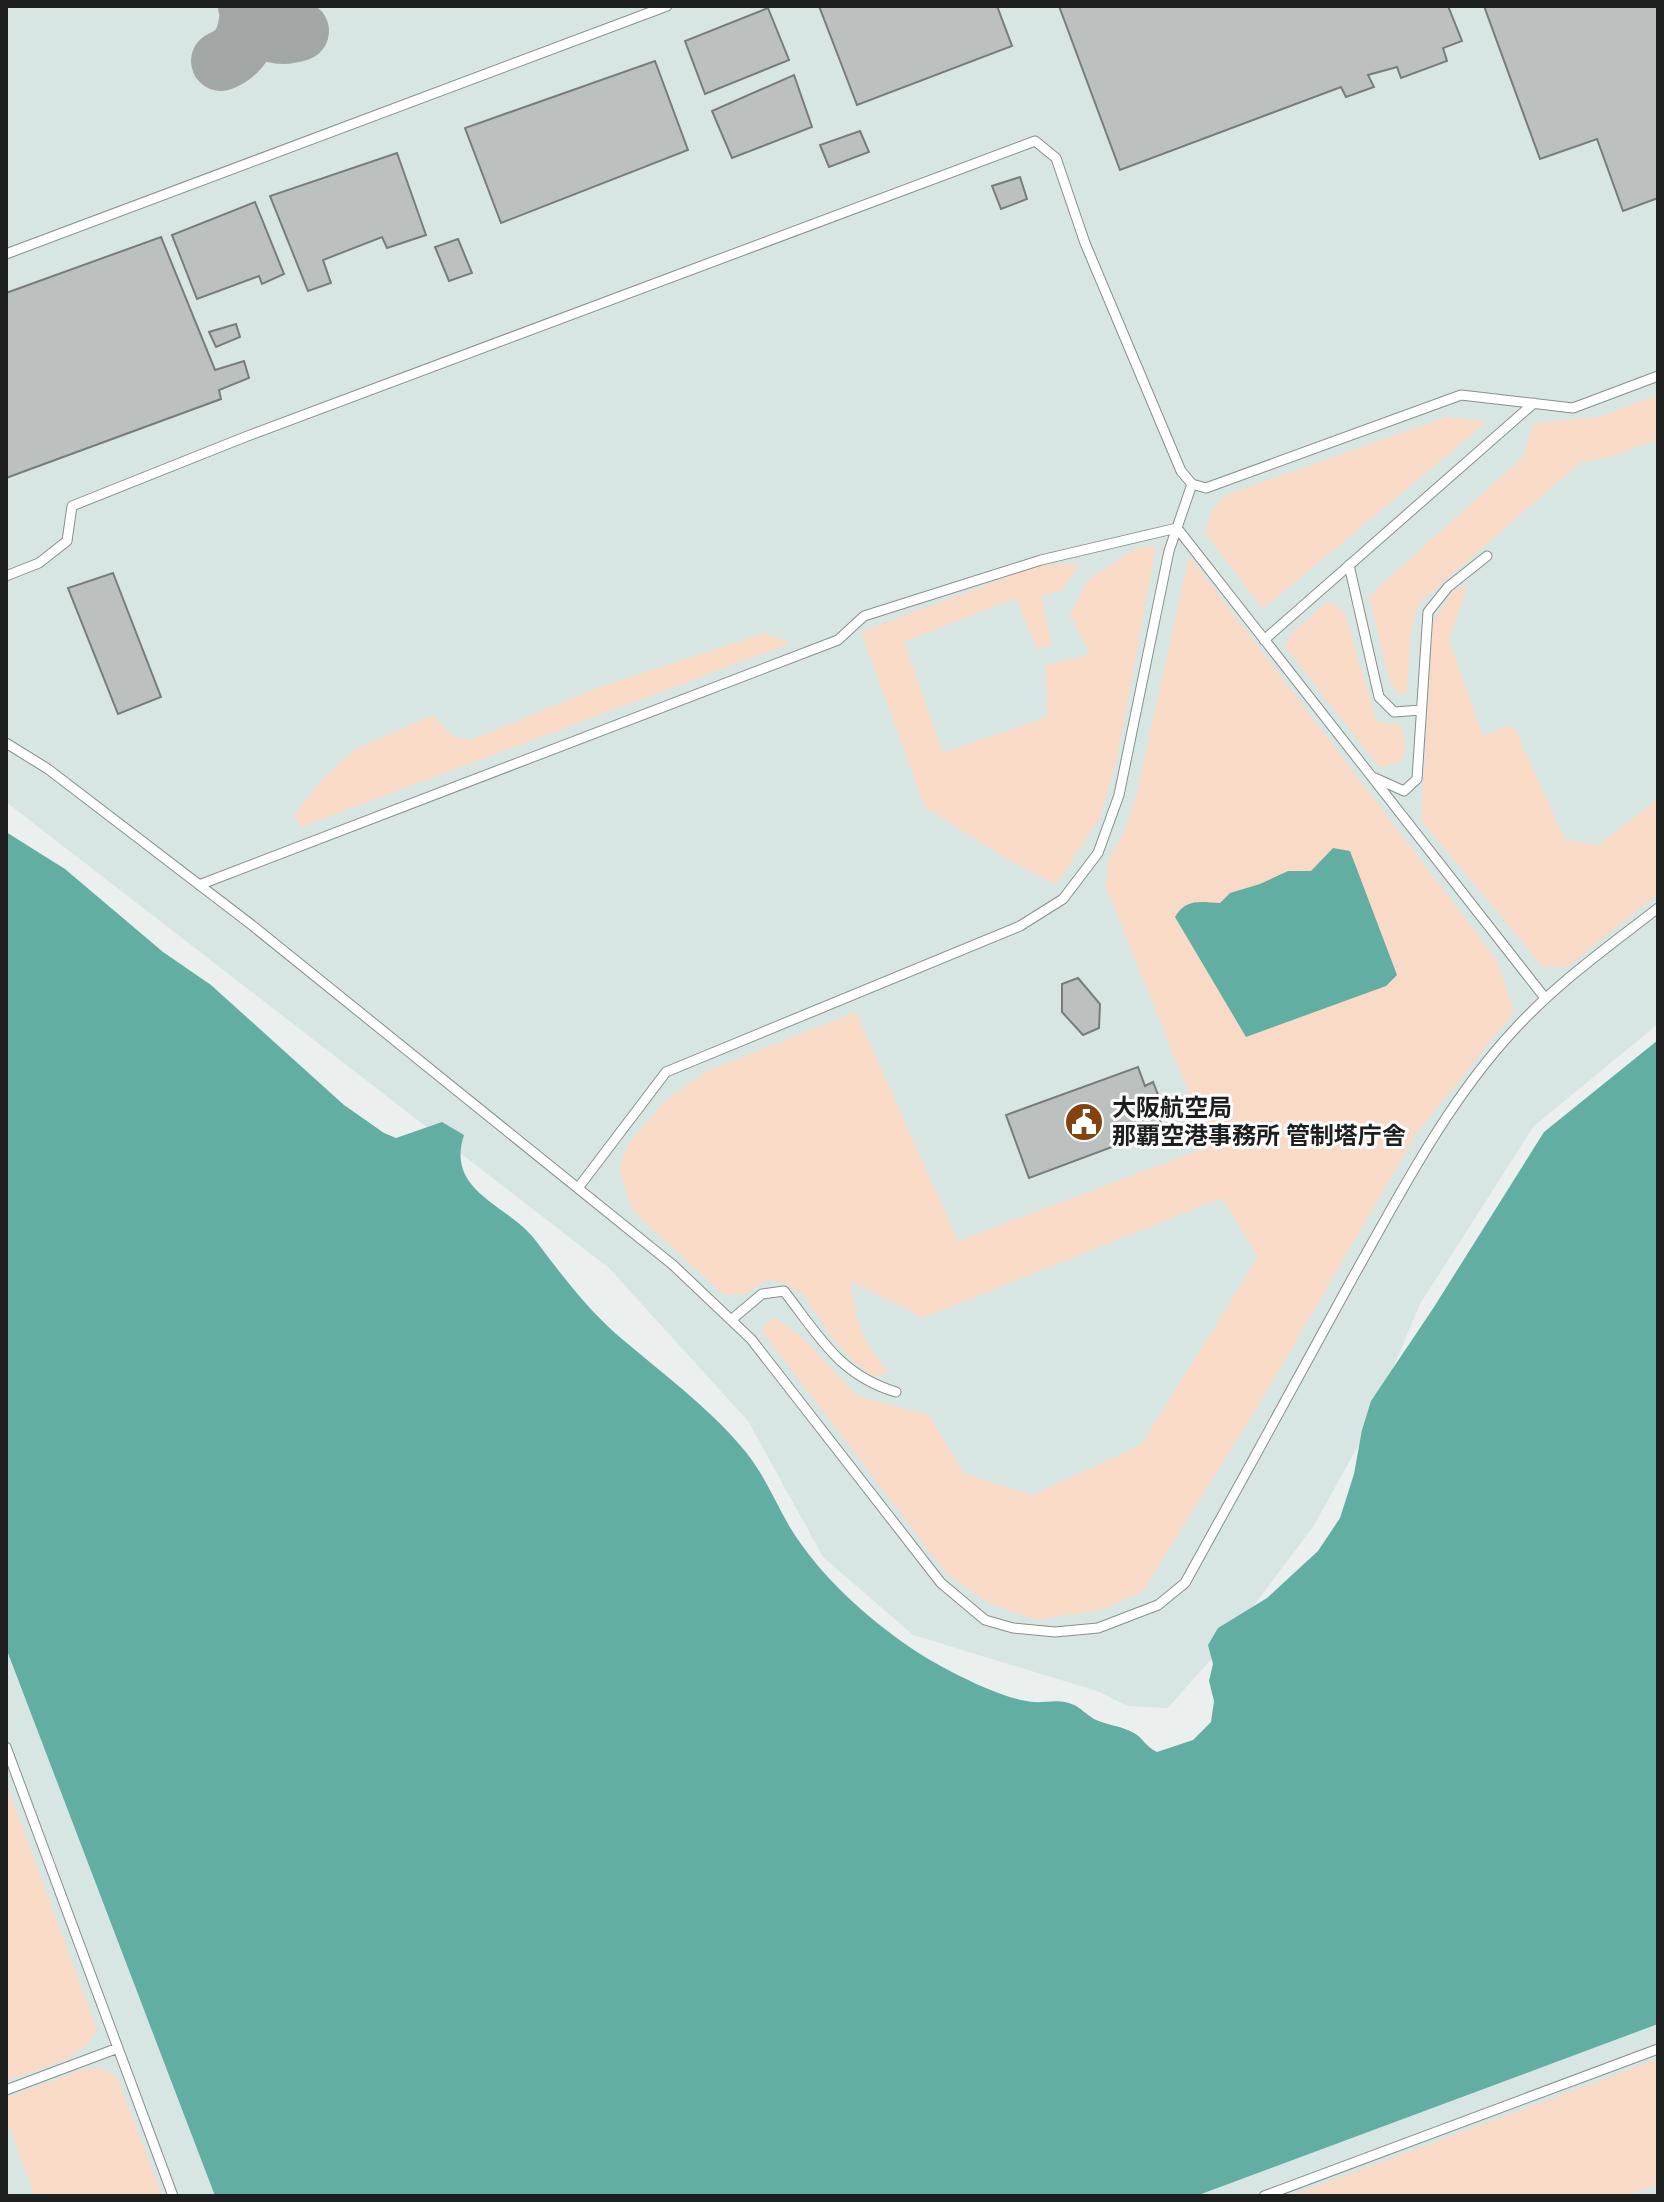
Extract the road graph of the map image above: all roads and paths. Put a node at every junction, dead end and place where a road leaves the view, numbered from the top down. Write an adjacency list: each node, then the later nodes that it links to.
1 (667, 6): 2 (lane)
2 (6, 254)
3 (1658, 376): 4 (lane)
4 (1534, 403): 5 (lane); 8 (lane)
5 (1192, 484): 6 (lane); 9 (lane)
6 (1177, 528): 10 (lane); 14 (lane); 17 (lane)
7 (1487, 556): 11 (lane)
8 (1349, 565): 10 (lane); 11 (lane)
9 (6, 576)
10 (1264, 640): 13 (lane)
11 (1421, 710): 13 (lane)
12 (6, 743): 14 (lane)
13 (1372, 777): 16 (lane)
14 (199, 885): 17 (lane)
15 (1658, 908): 16 (lane)
16 (1545, 998): 18 (lane)
17 (578, 1188): 18 (lane)
18 (731, 1320): 19 (lane)
19 (896, 1392)
20 (6, 1747): 21 (lane)
21 (118, 2048): 23 (lane); 24 (lane)
22 (1658, 2049): 25 (lane)
23 (6, 2090)
24 (173, 2196)
25 (1264, 2196)

